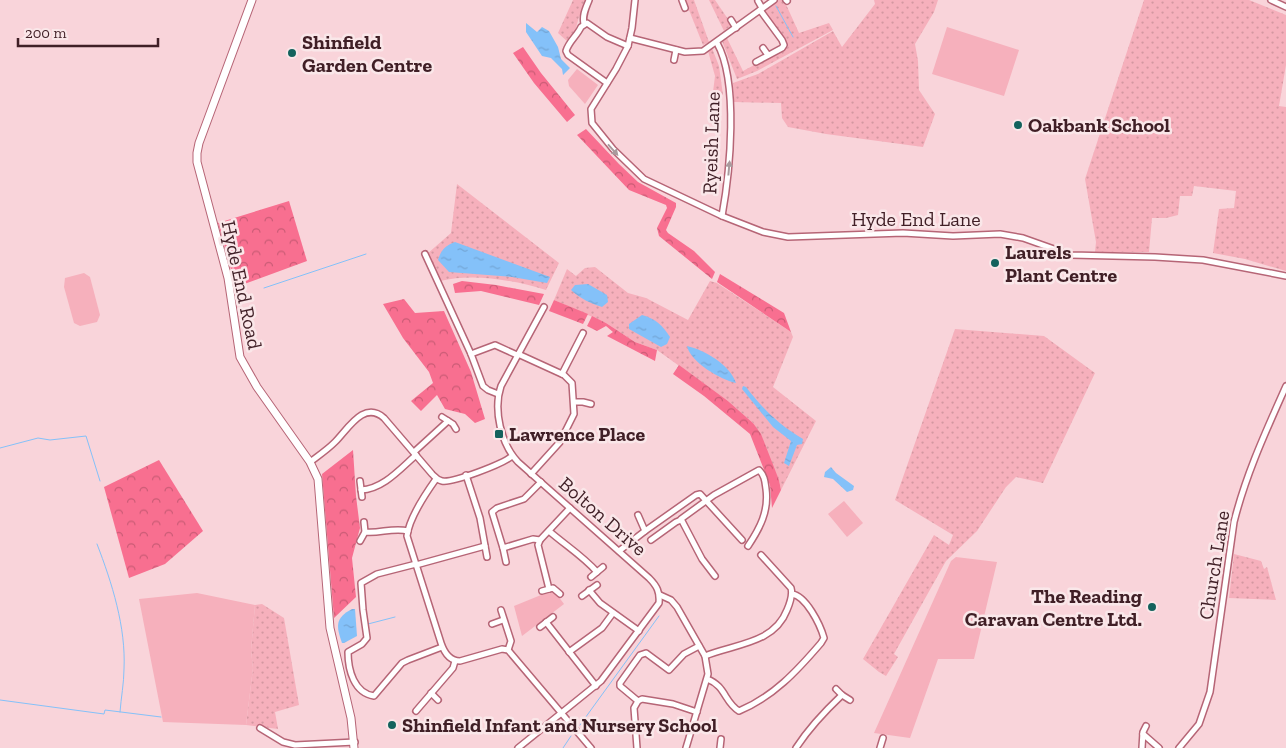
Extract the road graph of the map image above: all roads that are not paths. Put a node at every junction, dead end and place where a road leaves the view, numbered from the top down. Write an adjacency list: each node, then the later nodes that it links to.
1 (252, 0): 42 (main road, Hyde End Road)
2 (590, 0): 12 (street)
3 (635, 0): 14 (street)
4 (682, 0): 9 (street)
5 (774, 0): 10 (street)
6 (1271, 0): 8 (street)
7 (758, 1): 10 (street)
8 (1286, 6)
9 (685, 8)
10 (761, 9): 13 (street); 19 (street)
11 (730, 20): 13 (street)
12 (584, 24): 16 (street); 22 (street)
13 (736, 28): 15 (street)
14 (630, 38): 16 (street); 18 (street)
15 (717, 43): 18 (street); 23 (street, Ryeish Lane, one-way to 15)
16 (628, 46): 22 (street)
17 (764, 48): 19 (street)
18 (676, 50): 20 (street)
19 (768, 55): 21 (street)
20 (674, 60)
21 (756, 62)
22 (607, 83): 23 (street, Hyde End Lane, one-way to 23)
23 (722, 216): 25 (street, Hyde End Lane)
24 (425, 254): 30 (street)
25 (1286, 276)
26 (544, 308): 31 (street, Bolton Drive)
27 (583, 332): 29 (street)
28 (571, 337): 29 (street)
29 (578, 341): 32 (street)
30 (471, 354): 31 (street); 34 (street)
31 (518, 355): 32 (street); 34 (street, Bolton Drive)
32 (562, 374): 35 (street)
33 (1286, 386): 123 (street, Church Lane)
34 (498, 394): 41 (street, Bolton Drive)
35 (574, 402): 36 (street); 43 (street)
36 (591, 404)
37 (442, 417): 38 (street)
38 (448, 421): 39 (street); 40 (street)
39 (456, 429)
40 (415, 454): 42 (street); 45 (street); 48 (street)
41 (512, 456): 43 (street, Bolton Drive); 44 (street)
42 (310, 462): 113 (main road, Hyde End Road)
43 (531, 474): 47 (street, Bolton Drive)
44 (466, 475): 45 (street); 63 (street)
45 (436, 479): 55 (street)
46 (360, 481): 48 (street)
47 (540, 482): 51 (street, Bolton Drive); 65 (street)
48 (361, 490): 49 (street)
49 (362, 497)
50 (706, 500): 53 (street); 57 (street); 61 (street); 64 (street)
51 (570, 508): 56 (street); 66 (street, Bolton Drive)
52 (638, 515): 57 (street)
53 (681, 520): 60 (street); 73 (street)
54 (364, 522): 58 (street)
55 (408, 531): 58 (street); 70 (street)
56 (549, 531): 59 (street); 72 (street)
57 (645, 531): 66 (street)
58 (365, 532): 62 (street)
59 (540, 540): 65 (street); 76 (street)
60 (651, 540)
61 (742, 540)
62 (360, 541)
63 (485, 546): 68 (street); 70 (street)
64 (748, 546)
65 (502, 548): 69 (street)
66 (619, 551): 82 (street, Bolton Drive)
67 (761, 555): 80 (street)
68 (487, 558)
69 (506, 562)
70 (416, 565): 92 (street); 92 (street)
71 (603, 567): 72 (street)
72 (597, 572): 74 (street)
73 (715, 576)
74 (591, 577)
75 (597, 585): 77 (street)
76 (549, 589): 78 (street); 79 (street)
77 (589, 590): 81 (street); 84 (street)
78 (542, 591)
79 (560, 594)
80 (792, 594): 95 (street); 97 (street)
81 (582, 596)
82 (660, 596): 90 (street); 91 (street, Bolton Drive)
83 (501, 610): 86 (street)
84 (613, 613): 90 (street); 94 (street)
85 (552, 617): 87 (street)
86 (503, 620): 88 (street); 93 (street)
87 (546, 622): 89 (street); 94 (street)
88 (492, 624)
89 (540, 627)
90 (639, 631): 98 (street)
91 (699, 646): 95 (street, Bolton Drive); 104 (street)
92 (442, 647): 96 (street)
93 (508, 650): 96 (street); 106 (street)
94 (570, 652): 98 (street)
95 (705, 656): 97 (street, Bolton Drive)
96 (455, 662): 100 (street)
97 (707, 679): 107 (street, Bolton Drive)
98 (596, 686): 106 (street)
99 (836, 689): 101 (street)
100 (430, 693): 102 (street); 105 (street)
101 (842, 695): 103 (street); 119 (street)
102 (438, 700)
103 (850, 700)
104 (638, 701): 107 (street); 116 (street)
105 (416, 710)
106 (561, 712): 114 (street); 115 (street)
107 (697, 712): 117 (street, Bolton Drive)
108 (1146, 726): 110 (street)
109 (260, 728): 113 (street)
110 (1143, 734): 121 (street); 122 (street)
111 (883, 738): 120 (street)
112 (721, 739): 118 (street)
113 (354, 745)
114 (518, 748)
115 (591, 748)
116 (637, 748)
117 (686, 748)
118 (721, 748)
119 (796, 748)
120 (880, 748)
121 (1142, 748)
122 (1159, 748)
123 (1179, 748)

